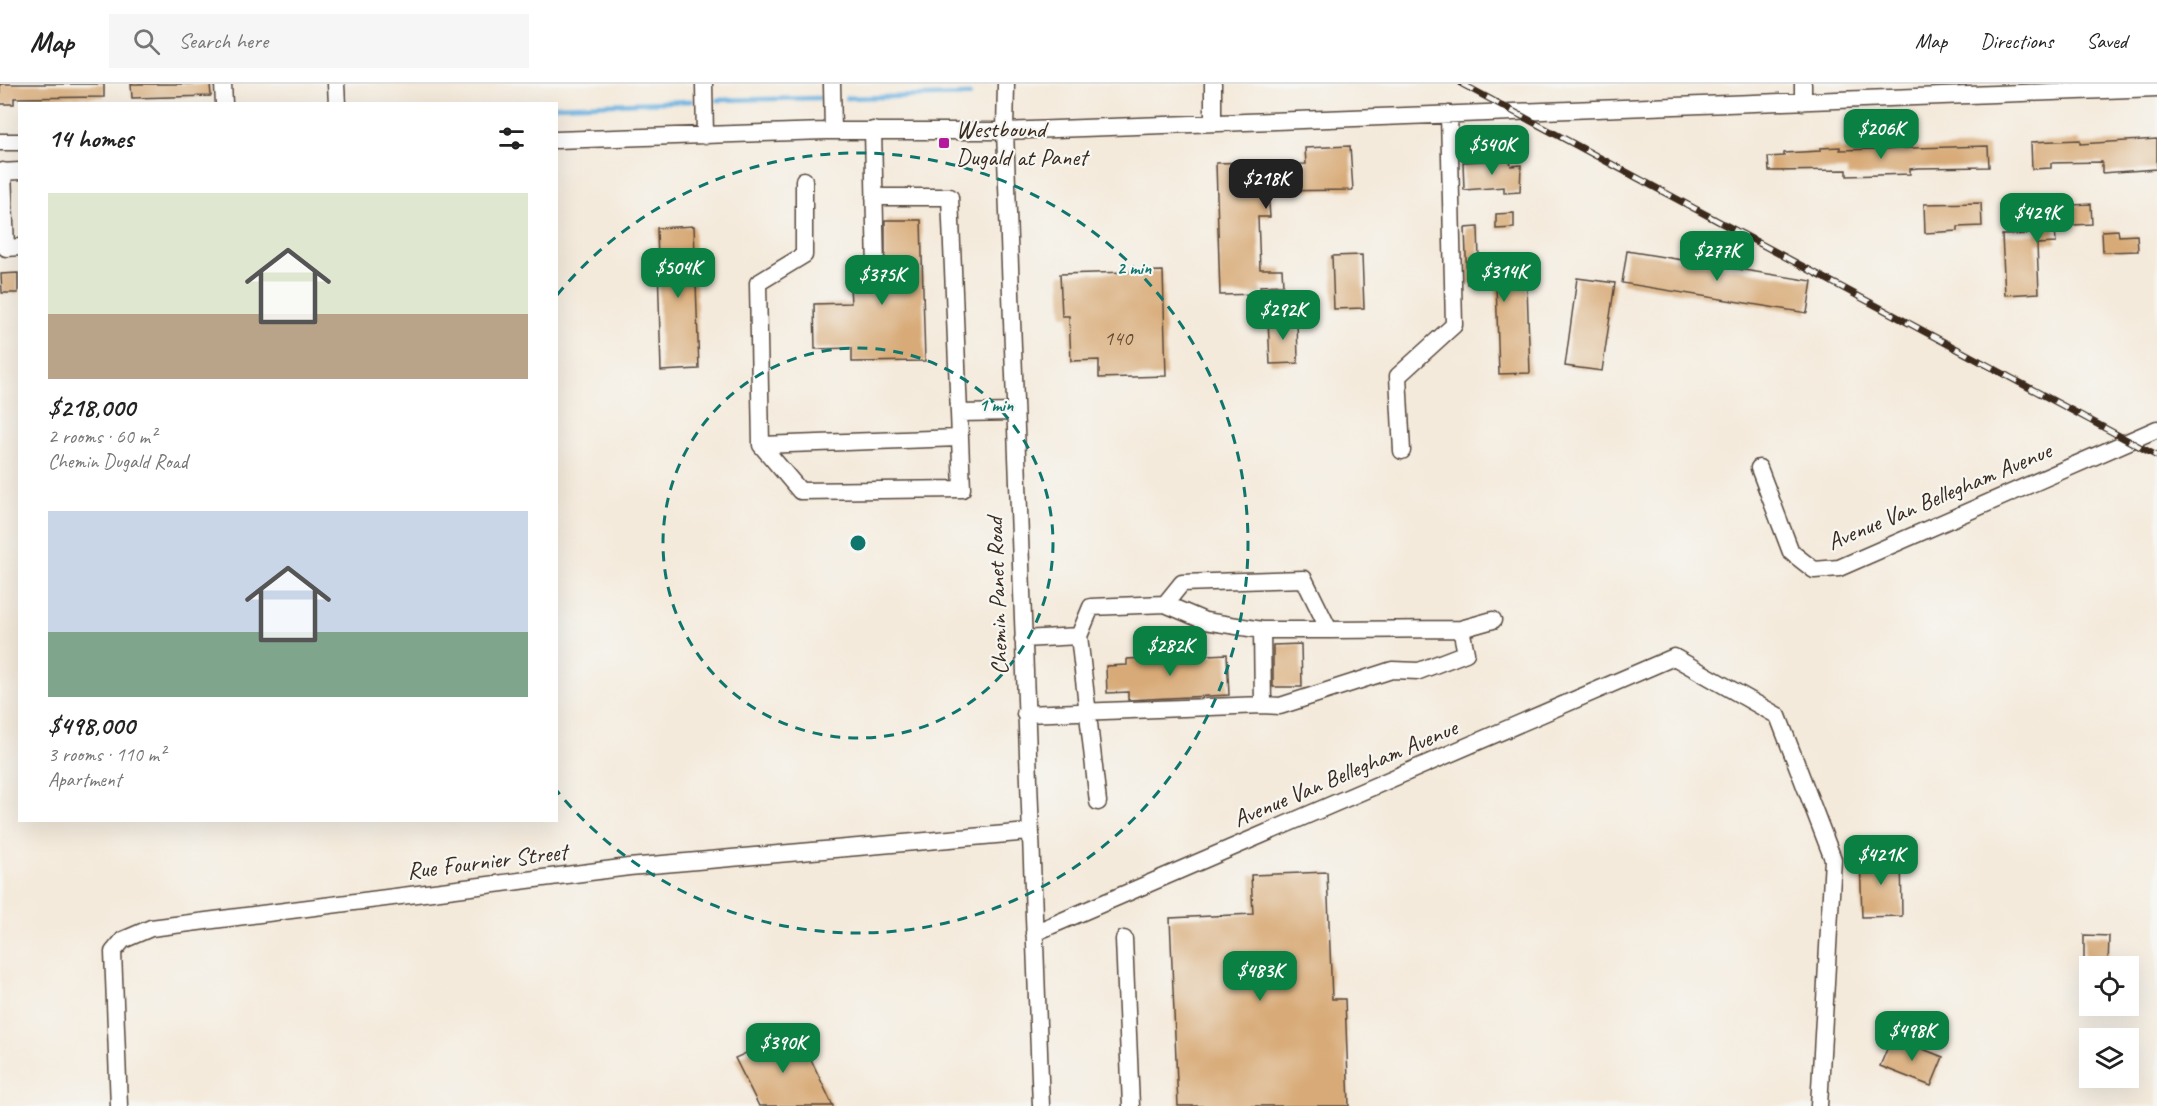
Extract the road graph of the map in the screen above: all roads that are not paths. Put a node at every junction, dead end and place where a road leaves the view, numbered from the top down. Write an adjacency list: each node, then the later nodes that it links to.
1 (223, 84): 9 (street)
2 (336, 84): 10 (street)
3 (704, 84): 17 (street)
4 (832, 84): 15 (street)
5 (1006, 84): 16 (street, Chemin Panet Road)
6 (1213, 84): 13 (street)
7 (1803, 84): 11 (street)
8 (2157, 88): 11 (street)
9 (224, 102)
10 (337, 102)
11 (1803, 102): 12 (street)
12 (1449, 114): 13 (street); 31 (street)
13 (1213, 123): 16 (street)
14 (873, 130): 15 (street); 16 (street); 23 (street)
15 (833, 131): 17 (street)
16 (1005, 131): 26 (street, Chemin Panet Road)
17 (705, 136): 18 (street)
18 (558, 140)
19 (0, 142): 20 (street)
20 (18, 142)
21 (7, 171): 24 (street)
22 (804, 180): 30 (street)
23 (874, 197): 25 (street); 27 (street)
24 (18, 247)
25 (876, 271)
26 (1015, 412): 27 (street); 39 (street, Chemin Panet Road)
27 (959, 413): 29 (street)
28 (2157, 429): 32 (street, Avenue Van Bellegham Avenue)
29 (960, 438): 30 (street); 30 (street)
30 (761, 445)
31 (1402, 451)
32 (1759, 468)
33 (1165, 604): 36 (street); 37 (street); 38 (street)
34 (1493, 620): 35 (street)
35 (1461, 629): 37 (street); 40 (street)
36 (1262, 630): 37 (street); 40 (street)
37 (1329, 630)
38 (1079, 636): 39 (street); 41 (street)
39 (1023, 639): 42 (street, Chemin Panet Road)
40 (1263, 705): 41 (street)
41 (1089, 712): 42 (street); 43 (street)
42 (1025, 714): 44 (street, Chemin Panet Road)
43 (1098, 802)
44 (1029, 832): 45 (street, Chemin Panet Road); 47 (street, Rue Fournier Street)
45 (1034, 933): 48 (street, Chemin Panet Road); 50 (street, Avenue Van Bellegham Avenue)
46 (1124, 939): 49 (street)
47 (119, 1106)
48 (1041, 1106)
49 (1131, 1106)
50 (1819, 1106)

